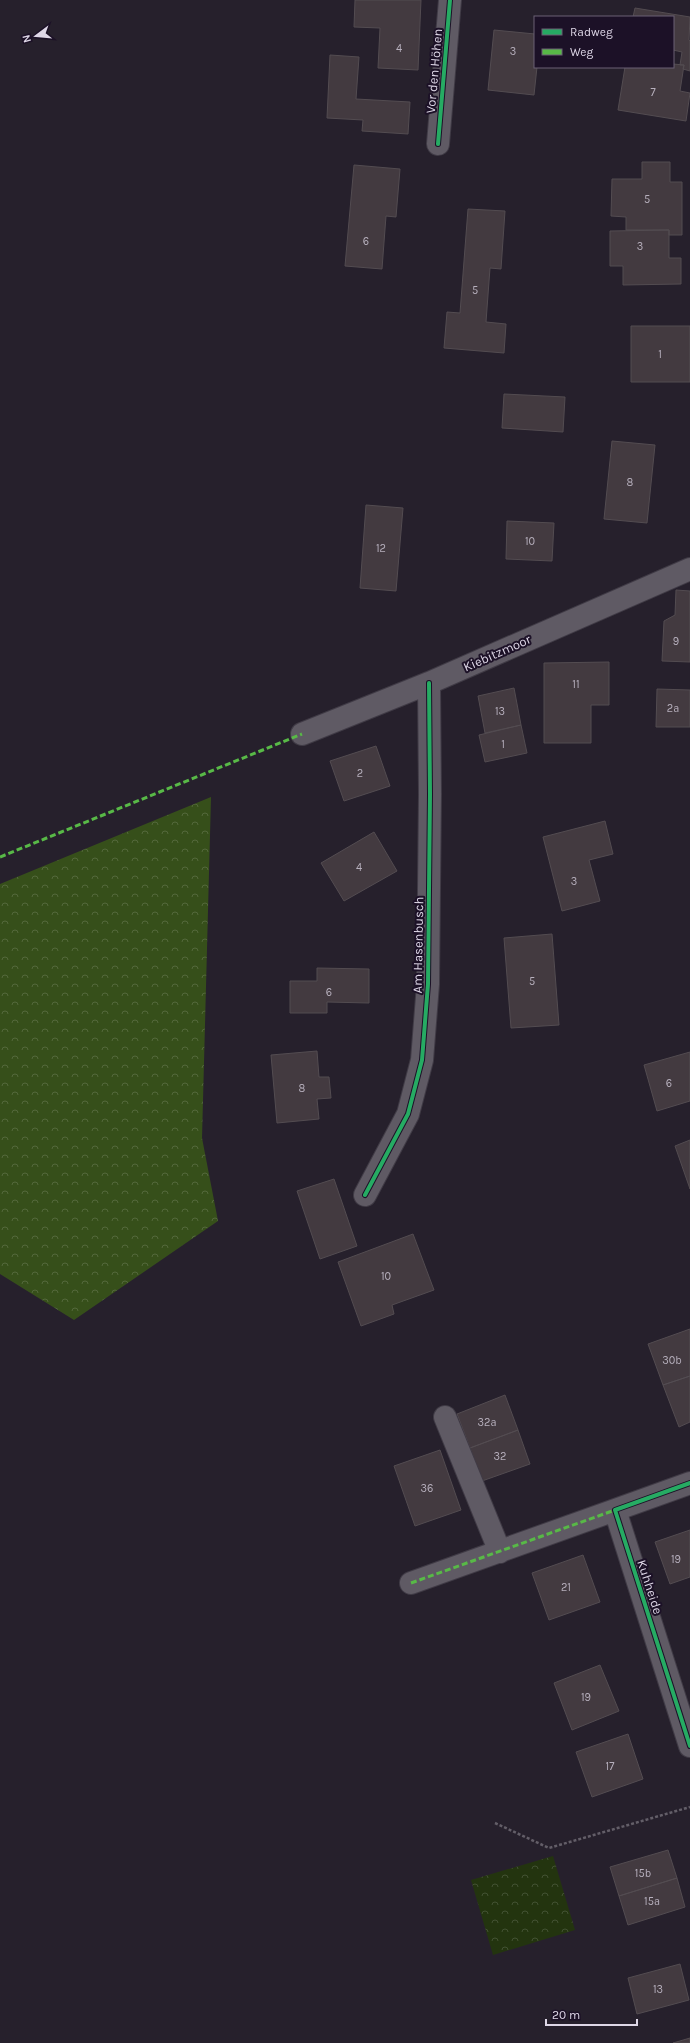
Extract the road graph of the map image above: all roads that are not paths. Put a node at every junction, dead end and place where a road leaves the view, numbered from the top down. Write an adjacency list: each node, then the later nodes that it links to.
1 (450, 0): 2 (street, Vor den Höhen)
2 (438, 144)
3 (690, 569): 4 (street, Kiebitzmoor)
4 (429, 683): 5 (street, Kiebitzmoor); 6 (street, Am Hasenbusch)
5 (302, 734)
6 (365, 1195)
7 (445, 1417): 10 (street)
8 (690, 1483): 9 (street)
9 (615, 1510): 10 (street); 12 (street, Kuhheide)
10 (500, 1552): 11 (street)
11 (411, 1583)
12 (690, 1746)

